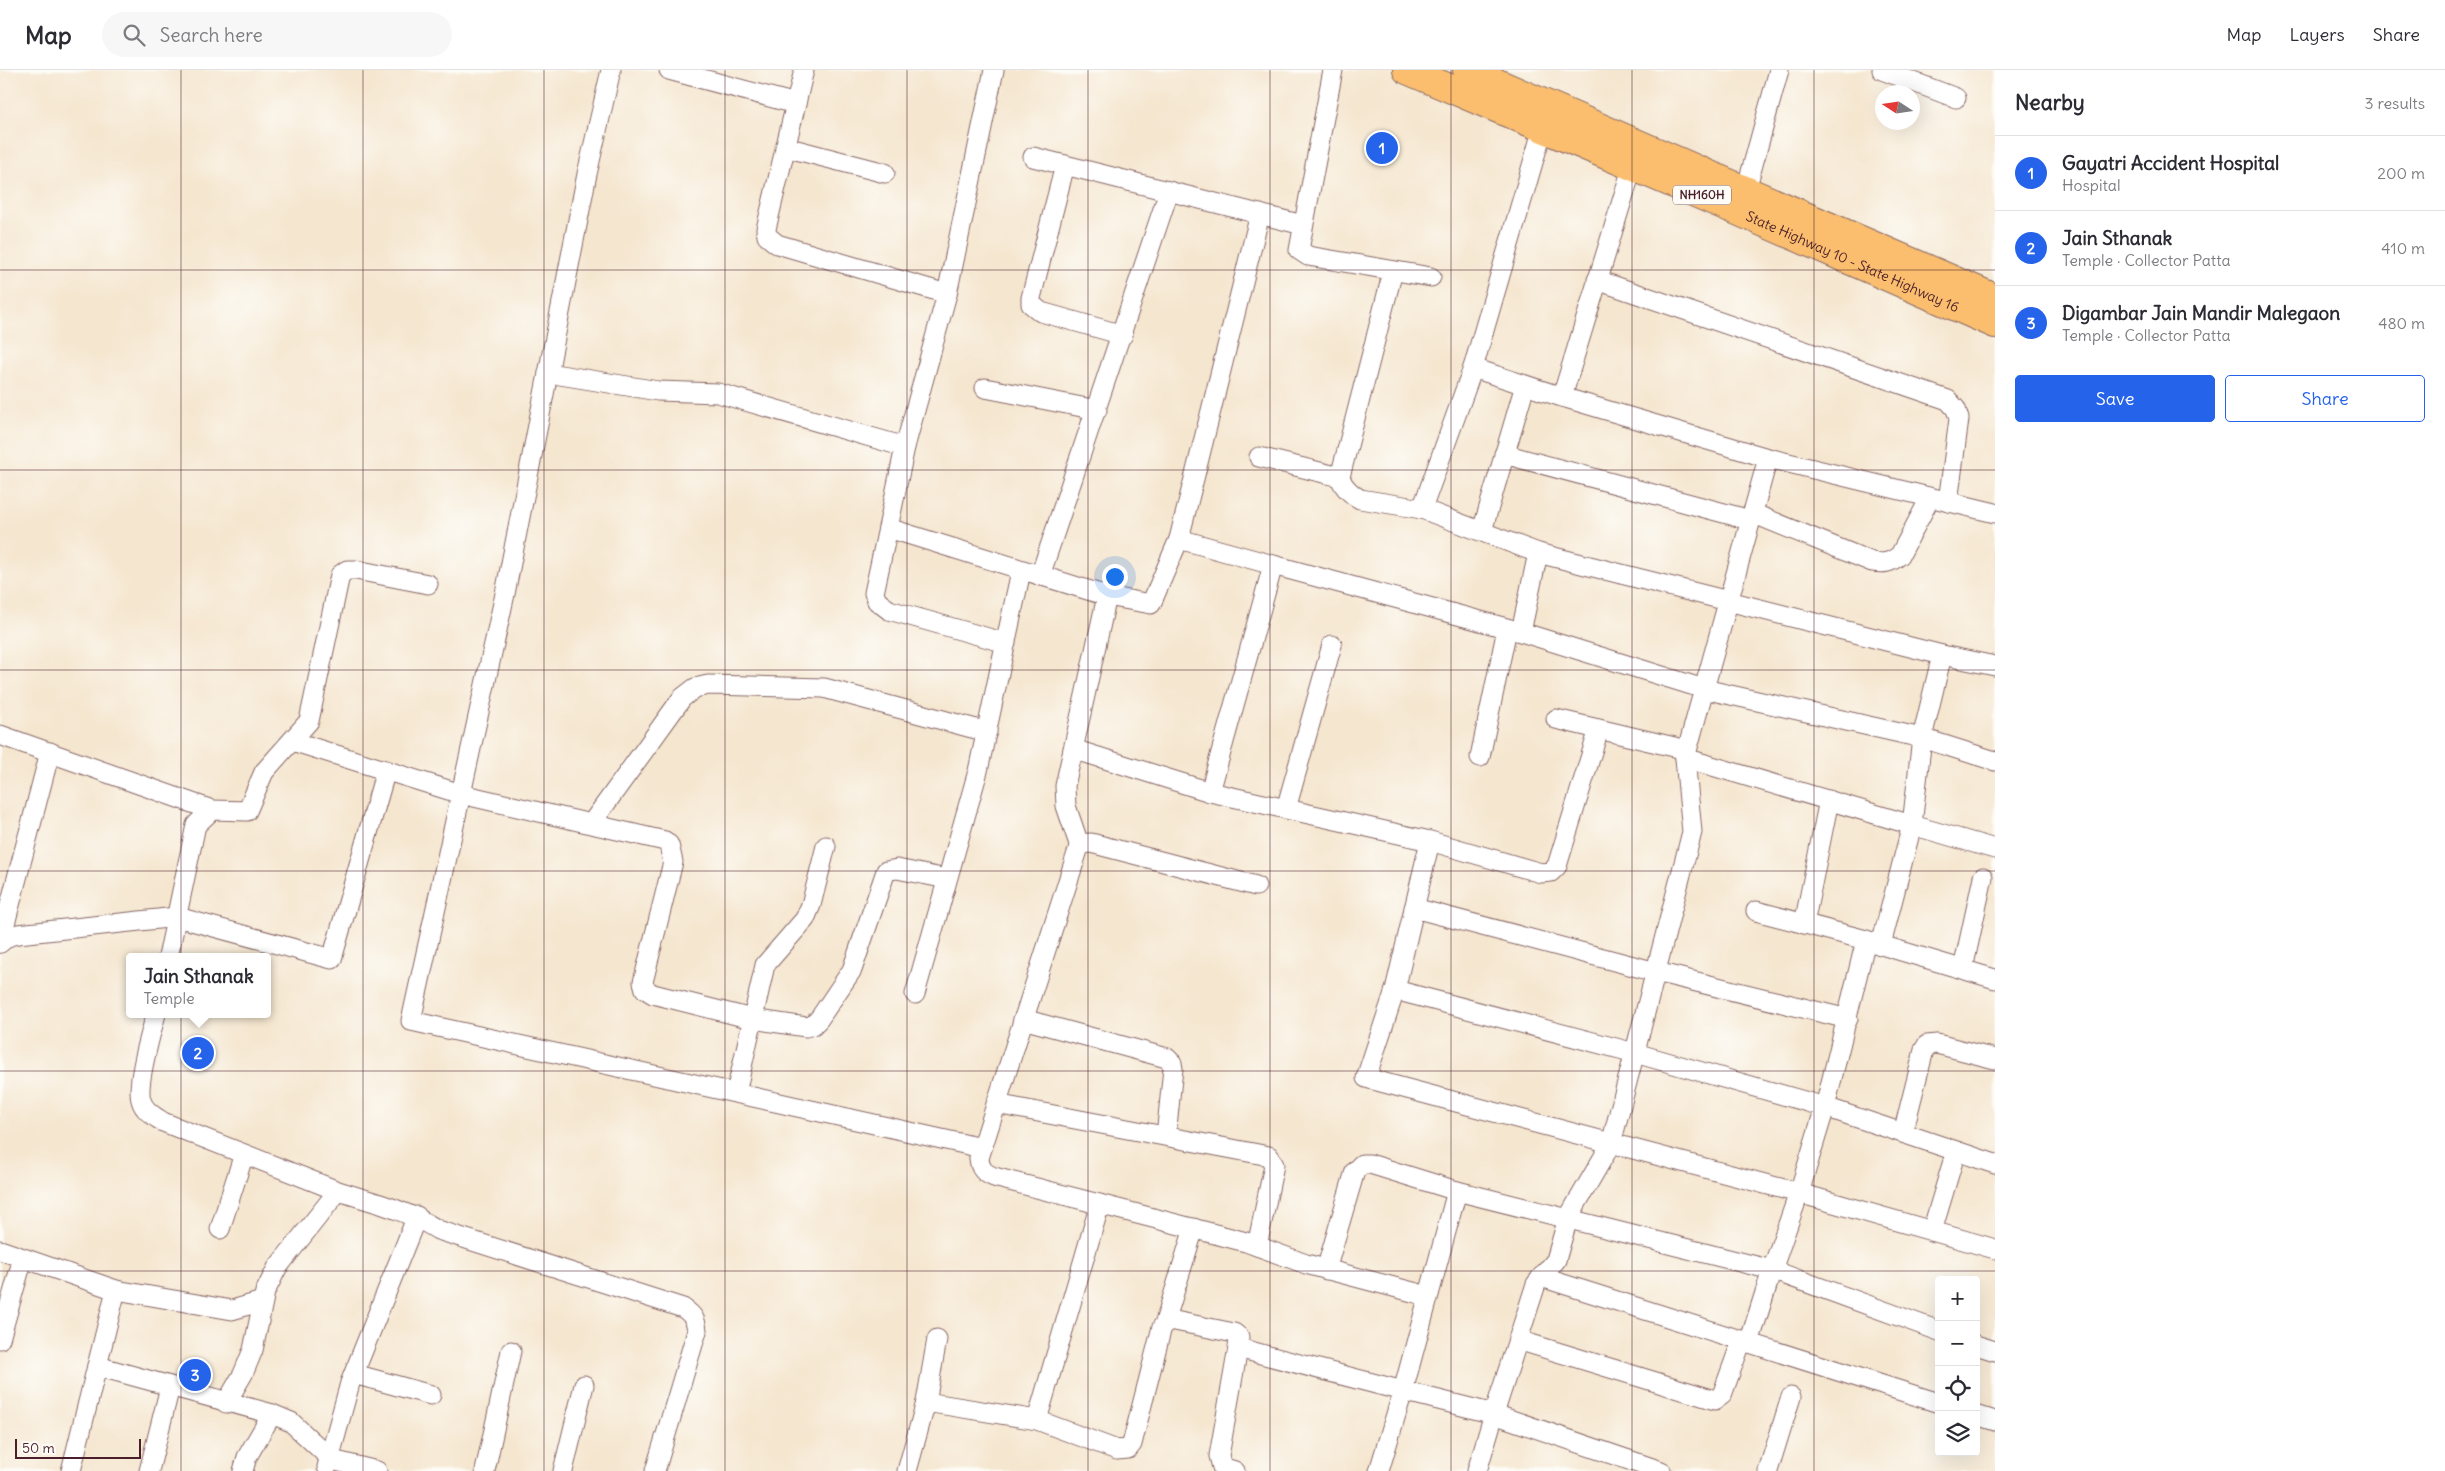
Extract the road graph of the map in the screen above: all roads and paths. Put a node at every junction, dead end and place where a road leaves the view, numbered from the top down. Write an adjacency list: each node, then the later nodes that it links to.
1 (611, 70): 30 (street)
2 (669, 70): 11 (street)
3 (804, 70): 11 (street)
4 (994, 70): 25 (street)
5 (1333, 70): 21 (street)
6 (1407, 70): 12 (highway, State Highway 10 - State Highway 16 / NH160H)
7 (1467, 70): 14 (highway, State Highway 10 - State Highway 16 / NH160H)
8 (1780, 70): 18 (street)
9 (1882, 70): 10 (street)
10 (1956, 98)
11 (796, 104): 13 (street)
12 (1543, 128): 14 (highway, State Highway 10 - State Highway 16 / NH160H); 29 (street)
13 (786, 147): 17 (street); 25 (street)
14 (1636, 155): 18 (highway, State Highway 10 - State Highway 16 / NH160H); 24 (street); 27 (highway, State Highway 10 - State Highway 16 / NH160H)
15 (1033, 157): 16 (street)
16 (1065, 165): 19 (street); 28 (street)
17 (885, 172)
18 (1746, 190): 26 (highway, State Highway 10 - State Highway 16 / NH160H)
19 (1169, 191): 20 (street); 28 (street)
20 (1260, 214): 21 (street); 46 (street)
21 (1303, 225): 22 (street)
22 (1393, 271): 23 (street); 39 (street)
23 (1431, 277)
24 (1597, 280): 33 (street); 40 (street)
25 (947, 294): 35 (street)
26 (1995, 298)
27 (1995, 324)
28 (1122, 335): 34 (street)
29 (1473, 368): 31 (street); 41 (street)
30 (548, 373): 35 (street); 73 (street)
31 (1525, 385): 33 (street); 36 (street)
32 (985, 388): 34 (street)
33 (1562, 397): 38 (street)
34 (1097, 410): 50 (street)
35 (905, 447): 44 (street)
36 (1504, 454): 43 (street); 45 (street)
37 (1260, 457): 39 (street)
38 (1768, 458): 40 (street); 43 (street)
39 (1340, 477): 41 (street)
40 (1939, 500): 42 (street); 43 (street)
41 (1422, 509): 45 (street)
42 (1995, 513)
43 (1751, 517): 53 (street)
44 (888, 528): 49 (street); 55 (street)
45 (1482, 531): 47 (street)
46 (1179, 539): 48 (street); 52 (street)
47 (1538, 553): 53 (street); 54 (street)
48 (1273, 565): 54 (street); 72 (street)
49 (1021, 570): 50 (street); 55 (street)
50 (1040, 576): 52 (street)
51 (428, 584): 65 (street)
52 (1107, 596): 66 (street)
53 (1728, 600): 57 (street); 59 (street)
54 (1514, 631): 59 (street); 69 (street)
55 (1006, 643): 62 (street)
56 (1332, 645): 75 (street)
57 (1942, 655): 58 (street); 64 (street)
58 (1995, 666)
59 (1704, 689): 64 (street); 68 (street)
60 (1556, 719): 61 (street)
61 (1599, 729): 68 (street); 79 (street)
62 (987, 732): 77 (street); 84 (street)
63 (0, 735): 67 (street)
64 (1922, 738): 70 (street); 78 (street)
65 (292, 741): 71 (street); 76 (street)
66 (1073, 749): 72 (street); 80 (street)
67 (50, 752): 76 (street); 90 (street)
68 (1686, 754): 74 (street); 94 (street)
69 (1480, 757)
70 (1995, 762)
71 (386, 770): 73 (street); 88 (street)
72 (1210, 792): 75 (street)
73 (461, 794): 77 (street); 104 (street)
74 (1829, 800): 78 (street); 89 (street)
75 (1286, 809): 79 (street)
76 (212, 810): 88 (street)
77 (591, 824): 99 (street)
78 (1912, 825): 82 (street); 91 (street)
79 (1430, 842): 86 (street)
80 (1079, 844): 85 (street); 100 (street)
81 (826, 846): 99 (street)
82 (1995, 849)
83 (1983, 878): 93 (street)
84 (947, 879): 97 (street); 99 (street)
85 (1256, 886)
86 (1414, 908): 94 (street); 96 (street)
87 (1756, 911): 89 (street)
88 (176, 917): 90 (street); 92 (street)
89 (1804, 924): 91 (street)
90 (0, 943)
91 (1874, 943): 93 (street); 101 (street)
92 (169, 953)
93 (1963, 969): 95 (street)
94 (1656, 972): 101 (street); 102 (street)
95 (1995, 979)
96 (1394, 990): 102 (street); 109 (street)
97 (915, 994)
98 (155, 1018): 112 (street)
99 (752, 1019): 104 (street)
100 (1023, 1019): 105 (street); 108 (street)
101 (1848, 1019): 106 (street)
102 (1635, 1053): 106 (street); 109 (street)
103 (1995, 1059): 107 (street)
104 (736, 1093): 110 (street)
105 (996, 1104): 108 (street); 110 (street)
106 (1825, 1107): 107 (street); 116 (street)
107 (1902, 1133): 111 (street)
108 (1166, 1136): 123 (street)
109 (1611, 1144): 116 (street); 119 (street)
110 (982, 1148): 117 (street)
111 (1956, 1151): 113 (street); 122 (street)
112 (244, 1154): 114 (street); 121 (street)
113 (1995, 1164)
114 (338, 1191): 118 (street); 132 (street)
115 (1456, 1191): 119 (street); 127 (street); 131 (street)
116 (1799, 1193): 122 (street); 128 (street)
117 (1100, 1204): 120 (street); 156 (street)
118 (417, 1216): 144 (street); 165 (street)
119 (1568, 1218): 128 (street); 129 (street)
120 (1194, 1228): 123 (street); 133 (street)
121 (220, 1229)
122 (1932, 1231): 124 (street)
123 (1258, 1246): 127 (street)
124 (1995, 1249)
125 (0, 1250): 126 (street)
126 (23, 1258): 130 (street); 135 (street)
127 (1326, 1270): 131 (street)
128 (1772, 1270): 134 (street); 138 (street)
129 (1542, 1277): 137 (street); 138 (street)
130 (116, 1290): 132 (street); 143 (street)
131 (1428, 1296): 147 (street)
132 (262, 1301): 152 (street)
133 (1165, 1322): 140 (street); 156 (street)
134 (1935, 1330)
135 (0, 1339)
136 (937, 1339): 150 (street)
137 (1518, 1340): 138 (street); 154 (street)
138 (1746, 1342): 151 (street)
139 (1980, 1346): 142 (street)
140 (1238, 1348): 147 (street); 167 (street)
141 (511, 1351): 163 (street)
142 (1995, 1351)
143 (97, 1366): 146 (street); 159 (street)
144 (354, 1374): 148 (street); 158 (street)
145 (584, 1385): 164 (street)
146 (170, 1387): 152 (street); 160 (street)
147 (1403, 1391): 154 (street); 168 (street)
148 (431, 1395)
149 (1790, 1397): 171 (street)
150 (926, 1402): 156 (street); 166 (street)
151 (1935, 1402)
152 (226, 1403): 153 (street)
153 (272, 1414): 158 (street); 161 (street)
154 (1494, 1414): 169 (street); 170 (street)
155 (1980, 1416): 157 (street)
156 (1036, 1420)
157 (1995, 1421)
158 (328, 1464): 162 (street)
159 (71, 1471)
160 (149, 1471)
161 (243, 1471)
162 (377, 1471)
163 (485, 1471)
164 (564, 1471)
165 (655, 1471)
166 (907, 1471)
167 (1235, 1471)
168 (1379, 1471)
169 (1477, 1471)
170 (1661, 1471)
171 (1768, 1471)

